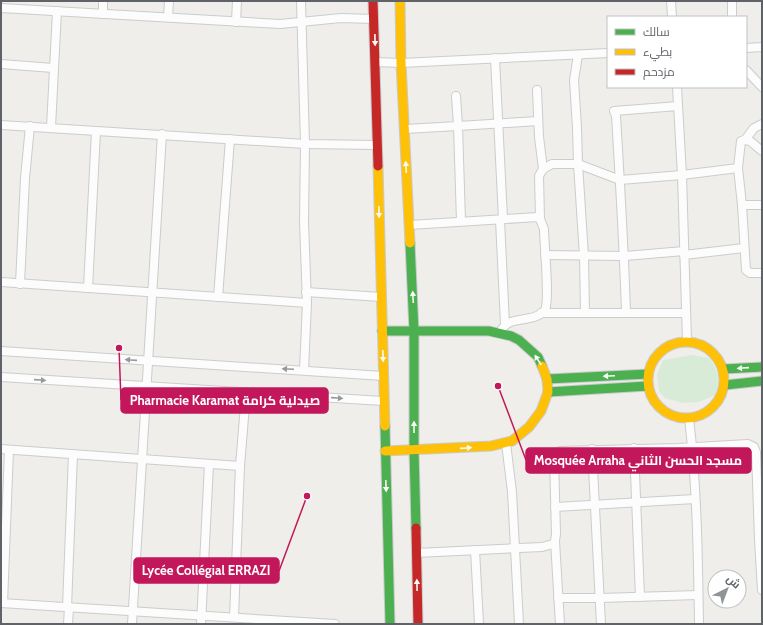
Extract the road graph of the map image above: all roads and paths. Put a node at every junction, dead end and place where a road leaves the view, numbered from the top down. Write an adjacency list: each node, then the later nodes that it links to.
1 (38, 1): 11 (street)
2 (103, 1): 13 (street)
3 (169, 1): 16 (street)
4 (237, 1): 18 (street)
5 (301, 1): 19 (street)
6 (374, 1): 17 (street)
7 (400, 1): 26 (street)
8 (671, 1): 14 (street)
9 (732, 1): 15 (street)
10 (1, 8): 11 (street)
11 (37, 10): 12 (street)
12 (57, 11): 13 (street); 28 (street)
13 (103, 14): 16 (street)
14 (672, 16)
15 (732, 16)
16 (168, 17): 18 (street)
17 (374, 19): 19 (street); 25 (street, one-way to 25)
18 (236, 22): 19 (street)
19 (302, 22): 47 (street)
20 (762, 47): 21 (street)
21 (747, 48)
22 (607, 53): 23 (street)
23 (578, 55): 24 (street); 50 (street)
24 (495, 58): 26 (street); 36 (street)
25 (375, 62): 26 (street); 48 (street)
26 (401, 62): 42 (street)
27 (1, 64): 28 (street)
28 (53, 68): 41 (street)
29 (747, 71): 30 (street)
30 (762, 87)
31 (677, 88): 34 (street)
32 (537, 90): 35 (street)
33 (456, 96): 40 (street)
34 (678, 106): 53 (street); 54 (street)
35 (538, 120): 36 (street); 52 (street)
36 (498, 123): 40 (street); 58 (street)
37 (762, 124): 46 (street)
38 (1, 125): 39 (street)
39 (30, 126): 41 (street); 68 (street)
40 (458, 126): 42 (street); 59 (street)
41 (51, 127): 43 (street)
42 (404, 129): 60 (street, one-way to 42)
43 (96, 131): 44 (street); 69 (street)
44 (162, 134): 45 (street); 71 (street)
45 (230, 138): 47 (street); 72 (street)
46 (745, 140): 49 (street); 51 (street)
47 (305, 144): 48 (street); 70 (street)
48 (378, 145): 73 (street, one-way to 73)
49 (762, 151)
50 (578, 164): 52 (street); 54 (street); 64 (street)
51 (738, 168): 53 (street); 55 (street)
52 (543, 169): 57 (street)
53 (682, 175): 54 (street); 62 (street)
54 (620, 180): 65 (street)
55 (742, 205): 56 (street); 61 (street)
56 (762, 205)
57 (540, 219): 58 (street); 63 (street)
58 (501, 220): 59 (street); 79 (street)
59 (461, 221): 60 (street)
60 (409, 225): 81 (street, one-way to 60)
61 (744, 248): 62 (street); 66 (street)
62 (684, 253): 65 (street); 78 (street)
63 (545, 255): 64 (street); 75 (street)
64 (584, 256): 65 (street); 76 (street)
65 (625, 256): 77 (street)
66 (762, 273)
67 (1, 282): 68 (street)
68 (20, 284): 69 (street)
69 (88, 288): 71 (street)
70 (306, 292): 73 (street); 74 (street)
71 (153, 293): 72 (street); 85 (street)
72 (218, 297): 74 (street)
73 (381, 297): 80 (street)
74 (307, 303): 88 (street)
75 (541, 313): 76 (street); 79 (street)
76 (585, 313): 77 (street)
77 (626, 313): 78 (street)
78 (686, 313): 83 (street)
79 (506, 324): 82 (street)
80 (382, 331): 81 (street); 90 (street, one-way to 90)
81 (414, 332): 82 (street); 106 (street, one-way to 81)
82 (500, 332): 92 (street, one-way to 82)
83 (686, 341): 87 (street); 89 (street)
84 (1, 351): 85 (street, one-way to 84)
85 (149, 361): 88 (street, one-way to 85); 95 (street)
86 (762, 367): 87 (street, one-way to 87)
87 (724, 369): 94 (street)
88 (304, 370): 90 (street)
89 (648, 374): 92 (street, one-way to 92); 96 (street)
90 (383, 376): 99 (street)
91 (1, 377): 95 (street, one-way to 95)
92 (547, 379): 97 (street)
93 (762, 381): 94 (street)
94 (725, 385): 100 (street)
95 (146, 386): 98 (street); 109 (street)
96 (648, 386): 97 (street); 100 (street)
97 (548, 392): 101 (street)
98 (246, 393): 99 (street, one-way to 99); 111 (street)
99 (383, 401): 107 (street)
100 (689, 418): 102 (street)
101 (506, 443): 106 (street, one-way to 101); 118 (street)
102 (692, 446): 103 (street); 112 (street); 113 (street)
103 (634, 448): 104 (street); 114 (street)
104 (592, 449): 115 (street); 116 (street)
105 (5, 450): 108 (street); 126 (street)
106 (414, 450): 107 (street); 120 (street)
107 (385, 451): 135 (street, one-way to 135)
108 (73, 454): 109 (street); 127 (street)
109 (141, 459): 110 (street); 128 (street)
110 (209, 464): 111 (street); 130 (street)
111 (240, 466): 129 (street)
112 (759, 473): 121 (street)
113 (695, 499): 114 (street); 122 (street)
114 (637, 503): 115 (street); 123 (street)
115 (595, 505): 116 (street); 125 (street)
116 (555, 507): 117 (street)
117 (555, 540): 118 (street); 124 (street)
118 (515, 548): 119 (street); 138 (street)
119 (475, 550): 120 (street); 137 (street)
120 (416, 553): 136 (street, one-way to 120)
121 (762, 590)
122 (698, 595): 123 (street); 141 (street)
123 (640, 597): 125 (street)
124 (558, 598): 125 (street); 139 (street)
125 (600, 598): 140 (street)
126 (2, 603): 127 (street)
127 (68, 607): 128 (street); 131 (street)
128 (132, 612): 130 (street); 132 (street)
129 (234, 618): 130 (street); 133 (street)
130 (201, 620)
131 (68, 624)
132 (132, 624)
133 (323, 624): 134 (street)
134 (335, 624)
135 (390, 624)
136 (418, 624)
137 (479, 624)
138 (519, 624)
139 (560, 624)
140 (601, 624)
141 (699, 624)

